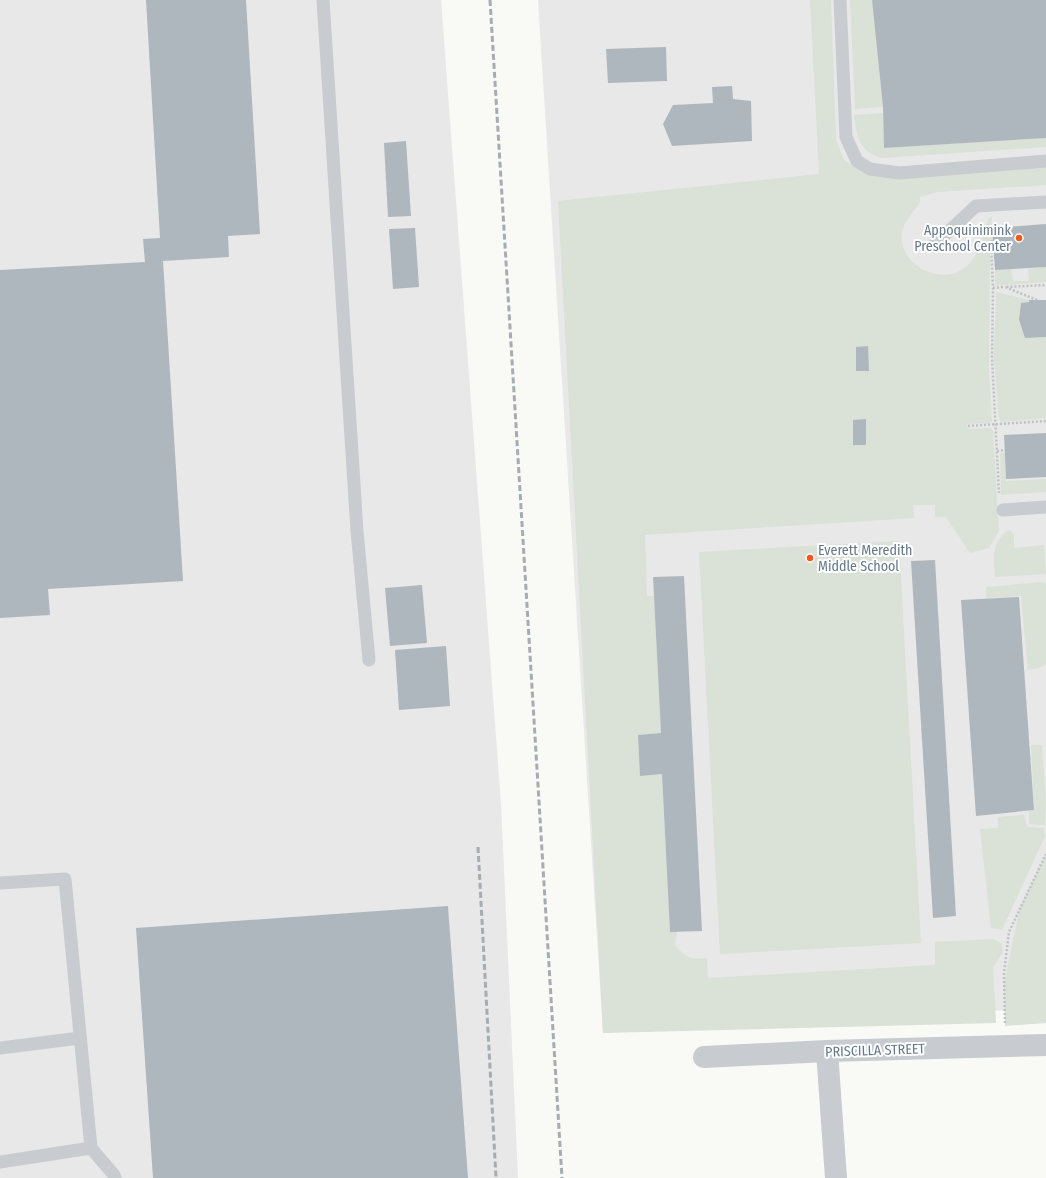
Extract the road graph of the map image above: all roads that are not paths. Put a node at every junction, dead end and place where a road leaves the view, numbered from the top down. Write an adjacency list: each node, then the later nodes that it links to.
1 (323, 0): 8 (lane)
2 (840, 0): 3 (lane)
3 (1046, 161)
4 (1046, 202): 5 (lane)
5 (933, 246)
6 (1001, 504): 7 (lane)
7 (1046, 507)
8 (369, 660)
9 (0, 883): 10 (lane)
10 (80, 1038): 12 (lane); 15 (lane)
11 (1046, 1046): 13 (street, PRISCILLA STREET)
12 (0, 1048)
13 (827, 1051): 14 (street, PRISCILLA STREET); 18 (street)
14 (704, 1057)
15 (92, 1148): 16 (lane); 17 (lane)
16 (0, 1162)
17 (115, 1178)
18 (836, 1178)

